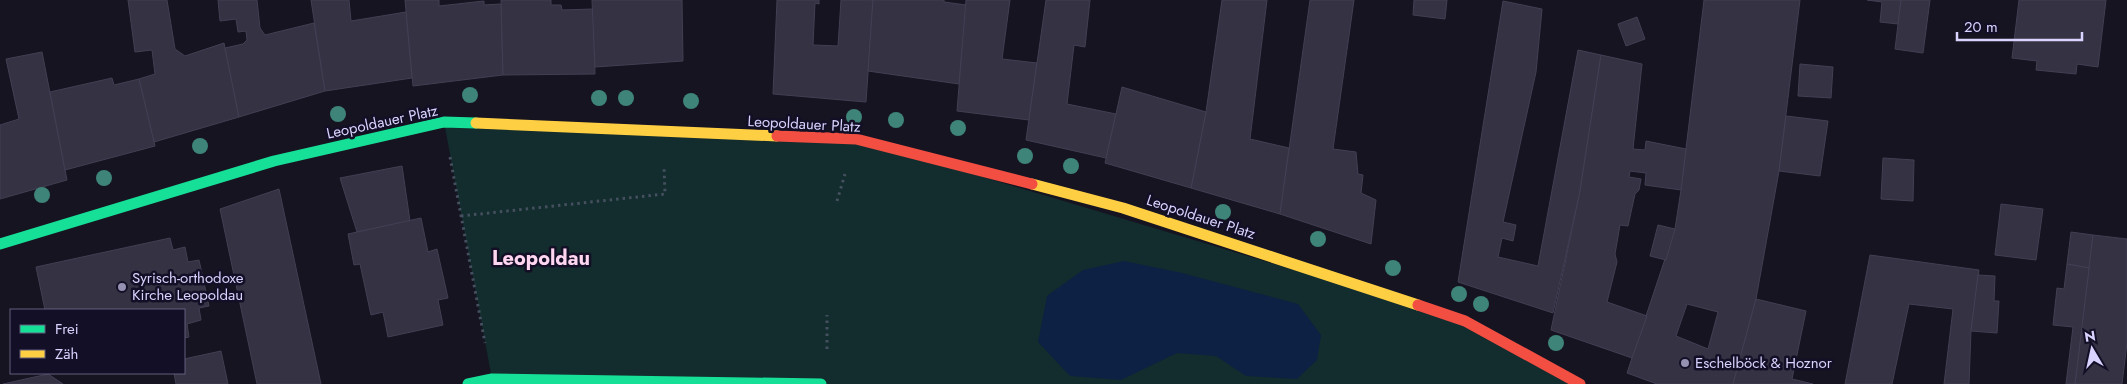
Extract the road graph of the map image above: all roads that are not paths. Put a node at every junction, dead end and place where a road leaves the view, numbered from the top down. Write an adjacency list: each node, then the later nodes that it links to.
1 (0, 244): 4 (street, Leopoldauer Platz)
2 (468, 384): 3 (street)
3 (821, 384)
4 (1580, 384)

